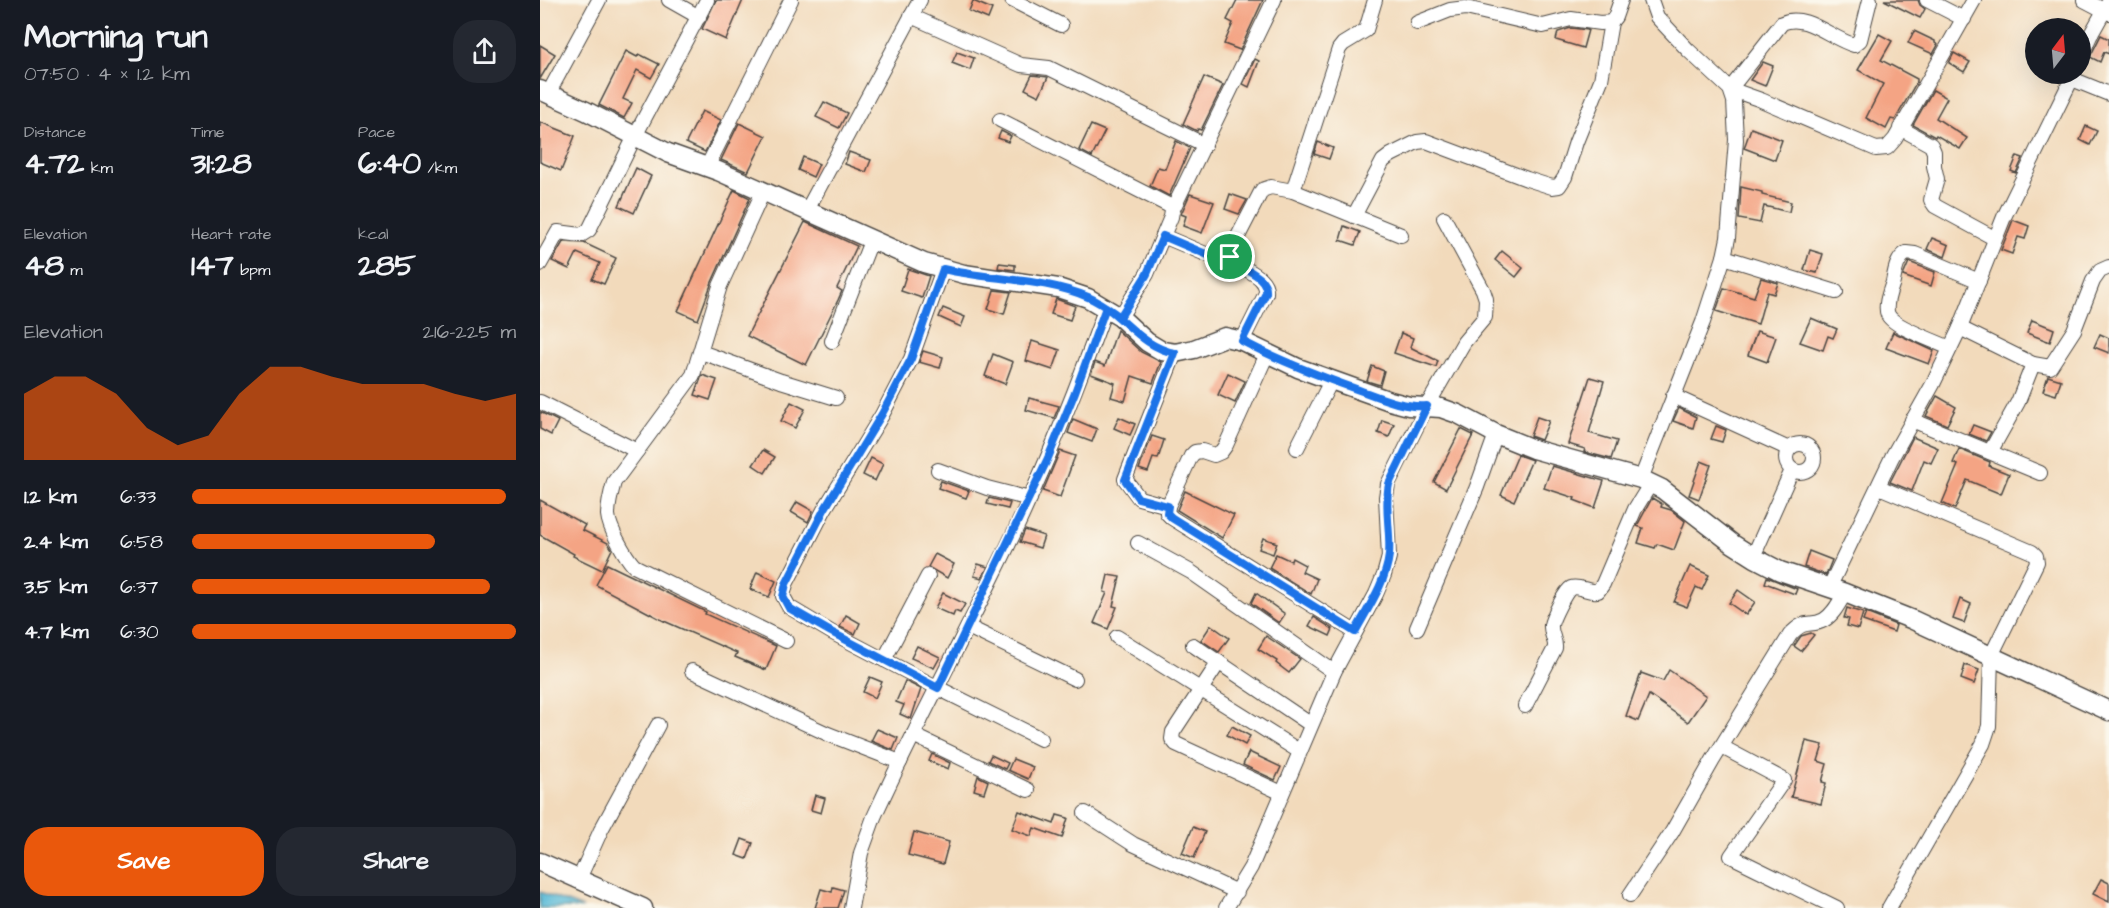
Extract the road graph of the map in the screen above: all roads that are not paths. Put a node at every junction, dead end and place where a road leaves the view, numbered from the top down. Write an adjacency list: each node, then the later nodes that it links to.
1 (599, 0): 26 (street)
2 (669, 0): 17 (street)
3 (707, 0): 17 (street)
4 (791, 0): 32 (street)
5 (920, 0): 16 (street)
6 (1012, 0): 21 (street)
7 (1274, 0): 31 (street)
8 (1375, 0): 33 (street)
9 (1621, 0): 19 (street)
10 (1651, 0): 25 (street)
11 (1870, 0): 25 (street)
12 (1926, 0): 18 (street)
13 (1974, 0): 18 (street)
14 (2084, 0): 15 (street)
15 (2108, 9): 22 (street)
16 (911, 16): 31 (street); 36 (street)
17 (699, 17): 30 (street)
18 (1964, 19): 29 (street)
19 (1611, 22): 20 (street); 37 (street)
20 (1417, 23)
21 (1061, 26)
22 (2091, 34)
23 (2069, 84): 41 (street)
24 (2089, 84): 27 (street)
25 (1730, 89): 29 (street); 44 (street)
26 (544, 92): 30 (street)
27 (2109, 94)
28 (1000, 120): 35 (street)
29 (1900, 128): 41 (street)
30 (635, 136): 32 (street); 45 (street)
31 (1205, 145): 35 (street)
32 (707, 167): 34 (street)
33 (1293, 191): 37 (street); 43 (street)
34 (763, 192): 36 (street); 55 (street)
35 (1172, 211): 40 (street)
36 (806, 212): 42 (street)
37 (1354, 216): 39 (street)
38 (1444, 218): 63 (street)
39 (1401, 235)
40 (1163, 236): 43 (street); 50 (street)
41 (1994, 238): 48 (street)
42 (871, 241): 47 (street); 52 (street)
43 (1230, 257): 53 (street)
44 (1724, 257): 49 (street); 60 (street)
45 (540, 264)
46 (2109, 267): 58 (street)
47 (943, 269): 50 (street); 88 (street)
48 (1979, 281): 51 (street); 54 (street)
49 (1836, 292)
50 (1113, 312): 56 (street); 75 (street)
51 (1960, 328): 54 (street); 58 (street)
52 (832, 341)
53 (1242, 341): 56 (street); 57 (street)
54 (1950, 348): 64 (street)
55 (701, 352): 61 (street); 68 (street)
56 (1175, 353): 76 (street)
57 (1267, 354): 59 (street); 76 (street)
58 (2033, 364): 69 (street)
59 (1331, 381): 63 (street); 66 (street)
60 (1673, 396): 67 (street); 73 (street)
61 (836, 399)
62 (540, 402): 68 (street)
63 (1427, 406): 65 (street); 83 (street)
64 (1912, 420): 69 (street); 74 (street)
65 (1496, 434): 73 (street); 82 (street)
66 (1297, 448)
67 (1789, 449): 71 (street); 71 (street)
68 (637, 451): 85 (street)
69 (1990, 452): 72 (street)
70 (938, 470): 75 (street)
71 (1792, 470): 78 (street)
72 (2040, 473)
73 (1646, 481): 78 (street); 95 (street)
74 (1879, 487): 80 (street); 87 (street)
75 (1030, 499): 81 (street)
76 (1168, 506): 83 (street)
77 (1138, 543): 91 (street)
78 (1753, 557): 80 (street)
79 (928, 576): 88 (street)
80 (1837, 591): 87 (street); 101 (street)
81 (968, 627): 92 (street); 93 (street)
82 (1417, 628)
83 (1355, 632): 91 (street)
84 (1117, 637): 94 (street)
85 (786, 641)
86 (1193, 645): 89 (street)
87 (1991, 656): 96 (street); 115 (street)
88 (884, 660): 93 (street)
89 (1219, 662): 94 (street); 98 (street)
90 (692, 671): 103 (street)
91 (1334, 672): 98 (street)
92 (1075, 679)
93 (938, 688): 99 (street); 100 (street)
94 (1200, 689): 102 (street); 105 (street)
95 (1525, 706)
96 (2109, 711)
97 (658, 724): 108 (street)
98 (1310, 724): 102 (street)
99 (913, 735): 103 (street); 104 (street)
100 (1041, 739)
101 (1722, 747): 110 (street); 114 (street)
102 (1299, 751): 105 (street)
103 (900, 762): 112 (street)
104 (1028, 790)
105 (1282, 793): 109 (street)
106 (1085, 813): 109 (street)
107 (540, 862): 108 (street)
108 (578, 880): 111 (street)
109 (1237, 892): 113 (street)
110 (1630, 895)
111 (643, 908)
112 (851, 908)
113 (1226, 908)
114 (1837, 908)
115 (1889, 908)

